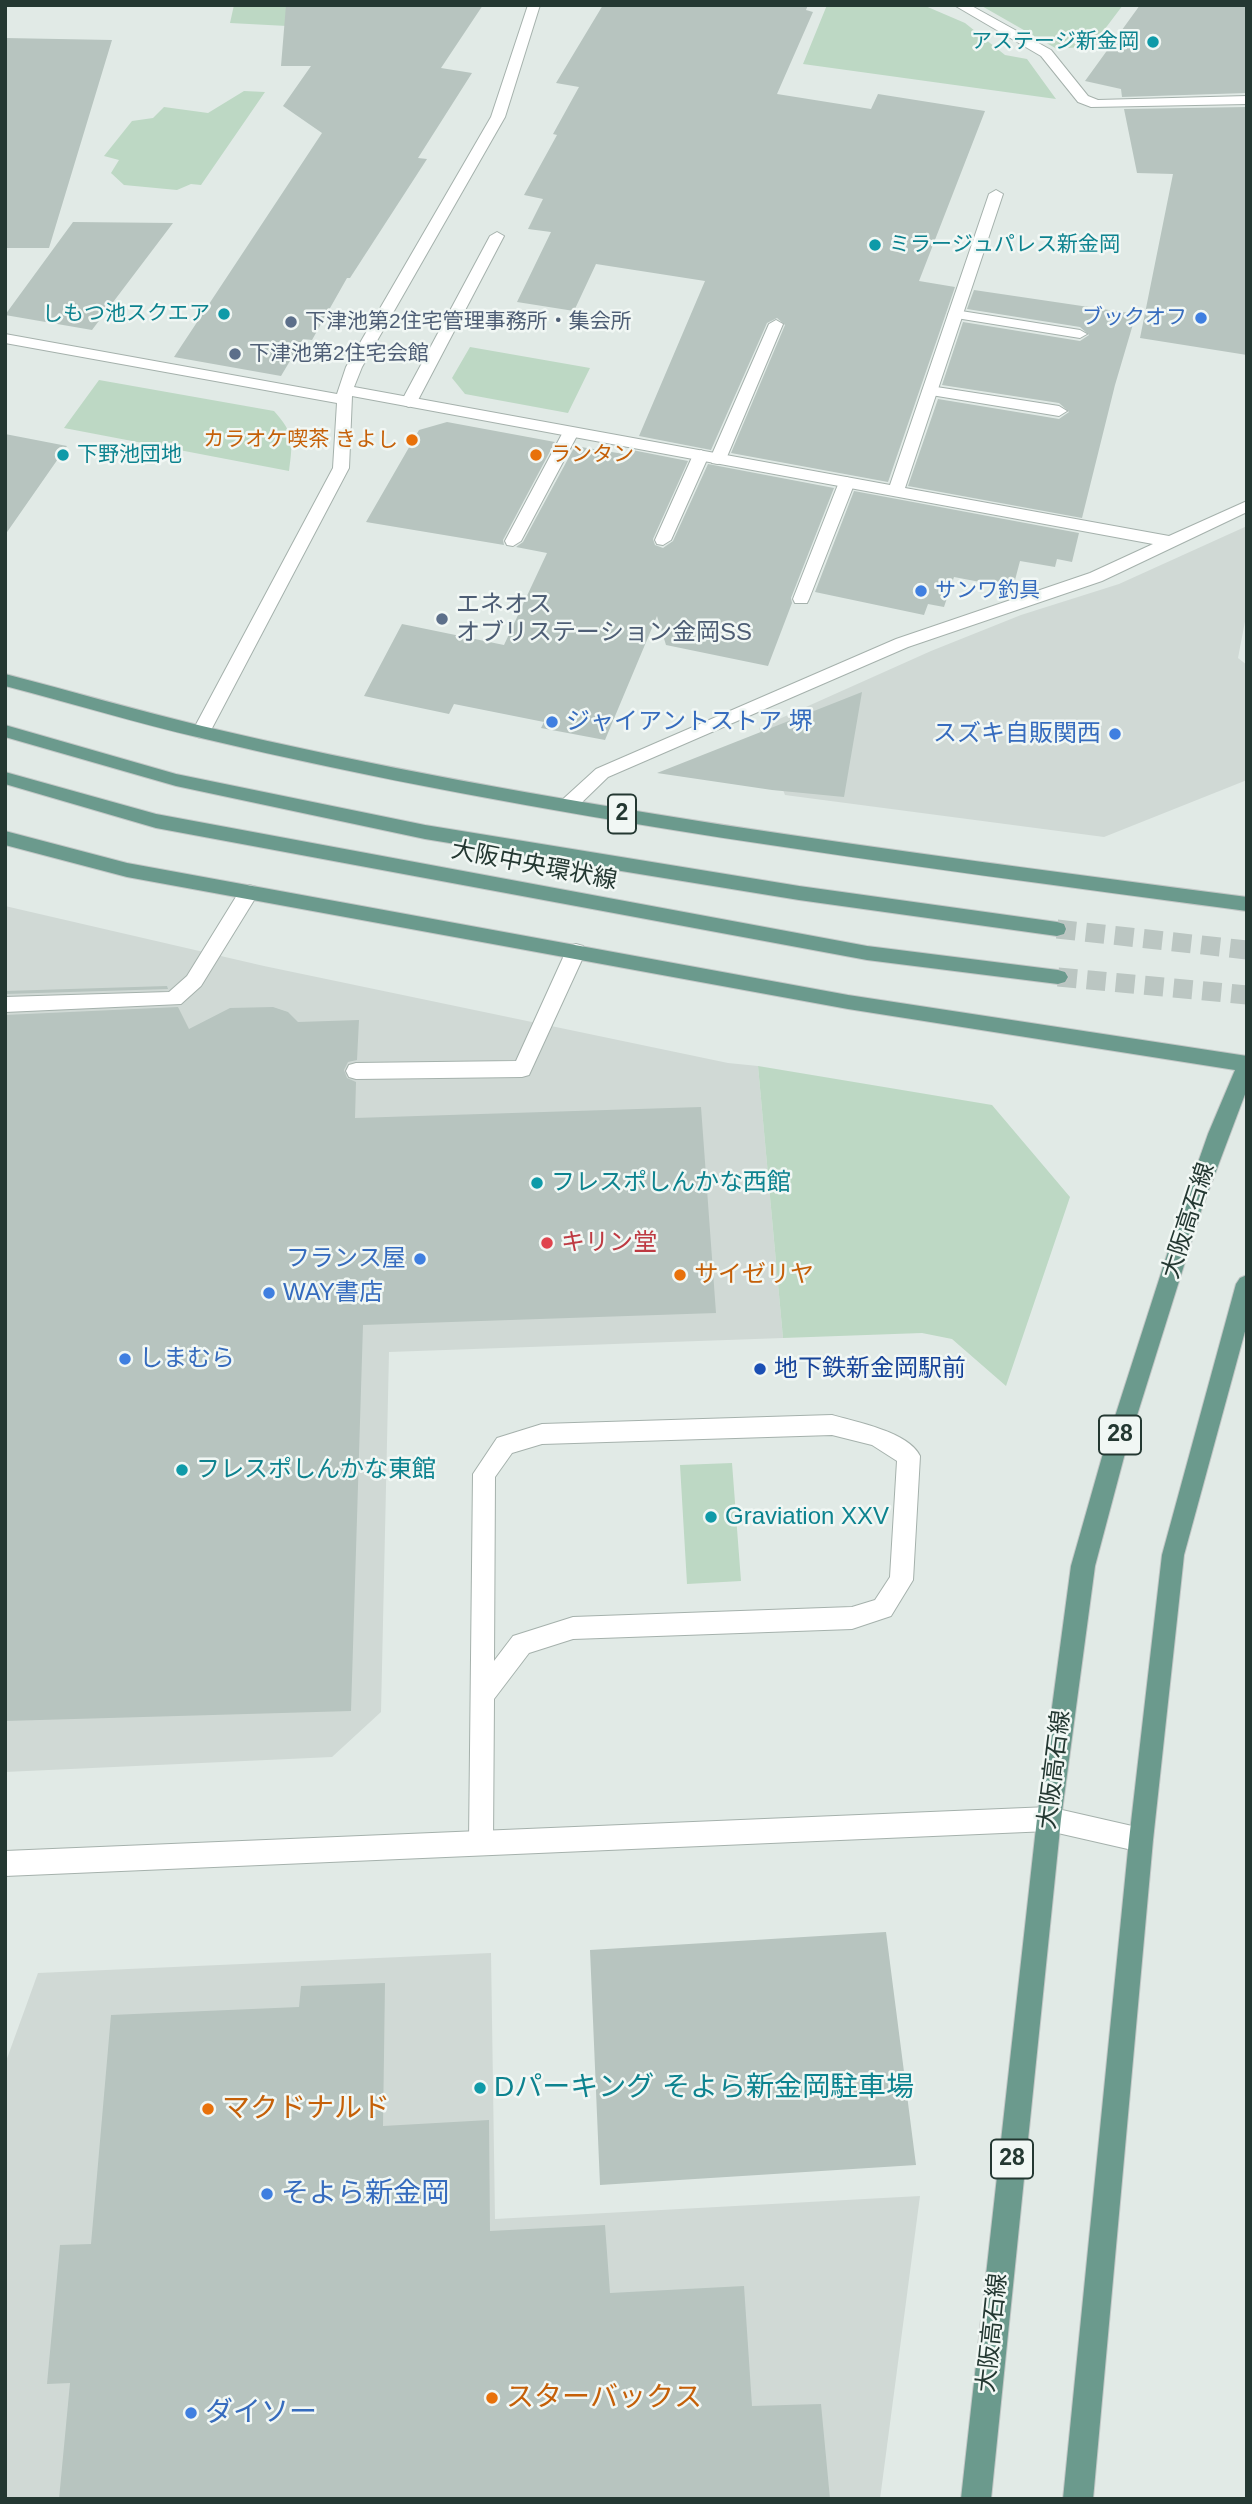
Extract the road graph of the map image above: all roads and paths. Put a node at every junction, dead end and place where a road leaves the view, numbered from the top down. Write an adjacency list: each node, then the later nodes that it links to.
1 (534, 5): 11 (street)
2 (960, 5): 3 (street)
3 (1247, 100)
4 (996, 194): 6 (street)
5 (497, 236): 12 (street)
6 (955, 314): 8 (street); 10 (street)
7 (776, 324): 16 (street)
8 (1080, 334)
9 (5, 338): 11 (street)
10 (930, 391): 13 (street); 18 (street)
11 (344, 395): 12 (street); 26 (street)
12 (409, 402): 14 (street)
13 (1059, 411)
14 (571, 432): 15 (street); 21 (street)
15 (701, 455): 16 (street); 20 (street)
16 (718, 459): 17 (street)
17 (847, 482): 18 (street); 23 (street)
18 (896, 491): 22 (street)
19 (1247, 506): 22 (street)
20 (663, 540)
21 (513, 541)
22 (1172, 542): 28 (street)
23 (801, 599)
24 (5, 680): 26 (main road, 2)
25 (5, 731): 32 (main road, 大阪中央環状線 / 2)
26 (201, 732): 28 (main road, 2)
27 (5, 778): 34 (main road, 大阪中央環状線)
28 (568, 805): 31 (main road, 2)
29 (5, 838): 30 (main road)
30 (248, 892): 33 (main road); 35 (street)
31 (1247, 904)
32 (1057, 929)
33 (576, 951): 36 (main road); 37 (street)
34 (1058, 977)
35 (5, 1005)
36 (1247, 1064): 40 (main road, 大阪高石線 / 28)
37 (356, 1071)
38 (1247, 1284): 41 (main road)
39 (483, 1695): 39 (street); 42 (street)
40 (1049, 1819): 41 (street); 42 (street); 44 (main road, 大阪高石線 / 28)
41 (1141, 1840): 45 (main road)
42 (481, 1842): 43 (street)
43 (5, 1864)
44 (976, 2499)
45 (1079, 2499)

